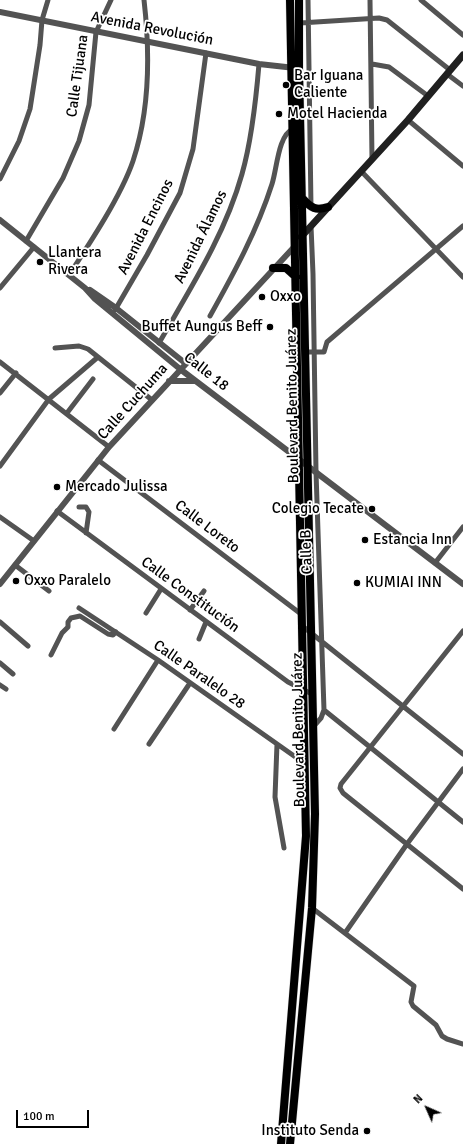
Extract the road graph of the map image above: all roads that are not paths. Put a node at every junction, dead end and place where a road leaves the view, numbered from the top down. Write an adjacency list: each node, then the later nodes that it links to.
1 (48, 0): 11 (street)
2 (111, 0): 13 (street, Calle Tijuana)
3 (144, 0): 15 (street)
4 (290, 0): 21 (main road, Boulevard Benito Juárez)
5 (299, 0): 12 (main road, Boulevard Benito Juárez)
6 (308, 0): 12 (street)
7 (370, 0): 10 (street)
8 (421, 0): 14 (street)
9 (0, 12): 11 (street, Avenida Revolución)
10 (371, 19): 12 (street); 19 (street); 22 (street)
11 (42, 20): 13 (street, Avenida Revolución); 30 (street)
12 (304, 23): 20 (street); 21 (main road, Boulevard Benito Juárez)
13 (96, 32): 15 (street, Avenida Revolución); 39 (street, Calle Tijuana)
14 (463, 35)
15 (148, 42): 16 (street, Avenida Revolución); 44 (street)
16 (206, 53): 18 (street, Avenida Revolución); 48 (street, Avenida Encinos)
17 (463, 55): 22 (main road)
18 (259, 64): 21 (street, Avenida Revolución); 50 (street, Avenida Álamos)
19 (372, 64): 24 (street); 27 (street)
20 (309, 67): 21 (street); 33 (street)
21 (296, 68): 26 (main road, Boulevard Benito Juárez); 31 (main road, Boulevard Benito Juárez)
22 (449, 72): 23 (street); 24 (main road)
23 (463, 86)
24 (428, 96): 25 (main road)
25 (408, 120): 27 (main road); 28 (street)
26 (293, 129): 32 (main road, Boulevard Benito Juárez); 49 (street)
27 (372, 159): 29 (main road)
28 (463, 166)
29 (361, 171): 34 (main road); 42 (street)
30 (0, 179)
31 (303, 199): 33 (main road); 38 (main road, Boulevard Benito Juárez)
32 (294, 200): 38 (main road); 40 (main road, Boulevard Benito Juárez)
33 (311, 207): 34 (main road)
34 (328, 207): 36 (main road)
35 (0, 220): 39 (street, Calle 18)
36 (311, 226): 38 (main road); 52 (street, Calle B)
37 (463, 226): 42 (street)
38 (304, 233): 40 (main road); 52 (main road, Boulevard Benito Juárez)
39 (26, 241): 41 (street, Calle 18)
40 (295, 246): 43 (street, Calle Cuchuma); 45 (main road, Boulevard Benito Juárez)
41 (34, 248): 44 (street, Calle 18); 47 (street)
42 (436, 249): 46 (street); 52 (street)
43 (274, 268): 45 (main road); 55 (street, Calle Cuchuma)
44 (69, 275): 48 (street, Calle 18)
45 (296, 277): 66 (main road, Boulevard Benito Juárez)
46 (463, 277)
47 (0, 288)
48 (114, 311): 50 (street, Calle 18); 56 (street, Calle 18)
49 (210, 316)
50 (159, 343): 55 (street, Calle 18)
51 (55, 348): 53 (street)
52 (310, 352): 69 (main road, Boulevard Benito Juárez); 70 (street, Calle B)
53 (98, 357): 62 (street); 63 (street)
54 (0, 362): 57 (street)
55 (185, 363): 56 (street, Calle Cuchuma)
56 (180, 369): 59 (street, Calle 18); 60 (street, Calle Cuchuma)
57 (16, 373): 61 (street); 62 (street)
58 (93, 379): 64 (street)
59 (196, 381): 60 (street); 66 (street, Calle 18)
60 (169, 382): 63 (street, Calle Cuchuma)
61 (0, 393)
62 (49, 399): 64 (street); 68 (street)
63 (152, 400): 65 (street, Calle Cuchuma)
64 (66, 413): 65 (street)
65 (109, 447): 67 (street, Calle Cuchuma)
66 (298, 459): 69 (street, Calle 18); 87 (main road, Boulevard Benito Juárez)
67 (98, 460): 72 (street, Calle Cuchuma); 87 (street, Calle Loreto)
68 (0, 466)
69 (308, 467): 70 (street, Calle 18); 93 (main road, Boulevard Benito Juárez)
70 (316, 472): 77 (street, Calle 18); 95 (street, Calle B)
71 (79, 507): 75 (street)
72 (57, 511): 75 (street, Calle Constitución); 76 (street, Calle Cuchuma)
73 (0, 517): 76 (street)
74 (463, 527): 77 (street)
75 (86, 533): 81 (street, Calle Constitución)
76 (34, 541): 78 (street, Calle Cuchuma)
77 (435, 563): 80 (street, Calle 18)
78 (15, 565): 79 (street, Calle Cuchuma); 82 (street)
79 (0, 584)
80 (463, 584)
81 (161, 589): 85 (street, Calle Constitución); 86 (street)
82 (49, 591)
83 (204, 591): 85 (street)
84 (79, 608): 92 (street, Calle Paralelo 28)
85 (190, 610): 89 (street, Calle Constitución)
86 (146, 613)
87 (301, 614): 90 (main road, Boulevard Benito Juárez)
88 (0, 622): 96 (street)
89 (206, 622): 94 (street); 104 (street, Calle Constitución)
90 (301, 625): 93 (street); 104 (main road, Boulevard Benito Juárez)
91 (463, 631): 106 (street)
92 (116, 632): 97 (street); 98 (street, Calle Paralelo 28)
93 (311, 633): 95 (street); 105 (main road, Boulevard Benito Juárez)
94 (199, 639)
95 (322, 641): 106 (street); 107 (street, Calle B)
96 (28, 646)
97 (51, 655)
98 (158, 660): 101 (street, Calle Paralelo 28); 109 (street)
99 (0, 663): 100 (street)
100 (13, 674)
101 (190, 683): 110 (street); 111 (street, Calle Paralelo 28)
102 (0, 685): 103 (street)
103 (6, 689)
104 (303, 690): 105 (street, Calle Constitución); 114 (main road, Boulevard Benito Juárez)
105 (312, 694): 108 (main road, Boulevard Benito Juárez)
106 (404, 707): 112 (street); 113 (street)
107 (324, 710): 108 (street); 112 (street)
108 (313, 727): 119 (main road, Boulevard Benito Juárez)
109 (114, 729)
110 (149, 744)
111 (277, 744): 114 (street, Calle Paralelo 28); 121 (street)
112 (370, 748): 117 (street); 120 (street)
113 (463, 754)
114 (304, 763): 116 (main road, Boulevard Benito Juárez)
115 (463, 769): 117 (street)
116 (305, 792): 119 (main road); 126 (main road, Boulevard Benito Juárez)
117 (438, 802): 118 (street); 120 (street)
118 (463, 822)
119 (315, 833): 123 (main road, Boulevard Benito Juárez)
120 (407, 844): 122 (street); 124 (street)
121 (284, 848)
122 (463, 889)
123 (312, 908): 124 (street); 127 (main road, Boulevard Benito Juárez)
124 (345, 933): 125 (street)
125 (463, 1044)
126 (281, 1144)
127 (290, 1144)

